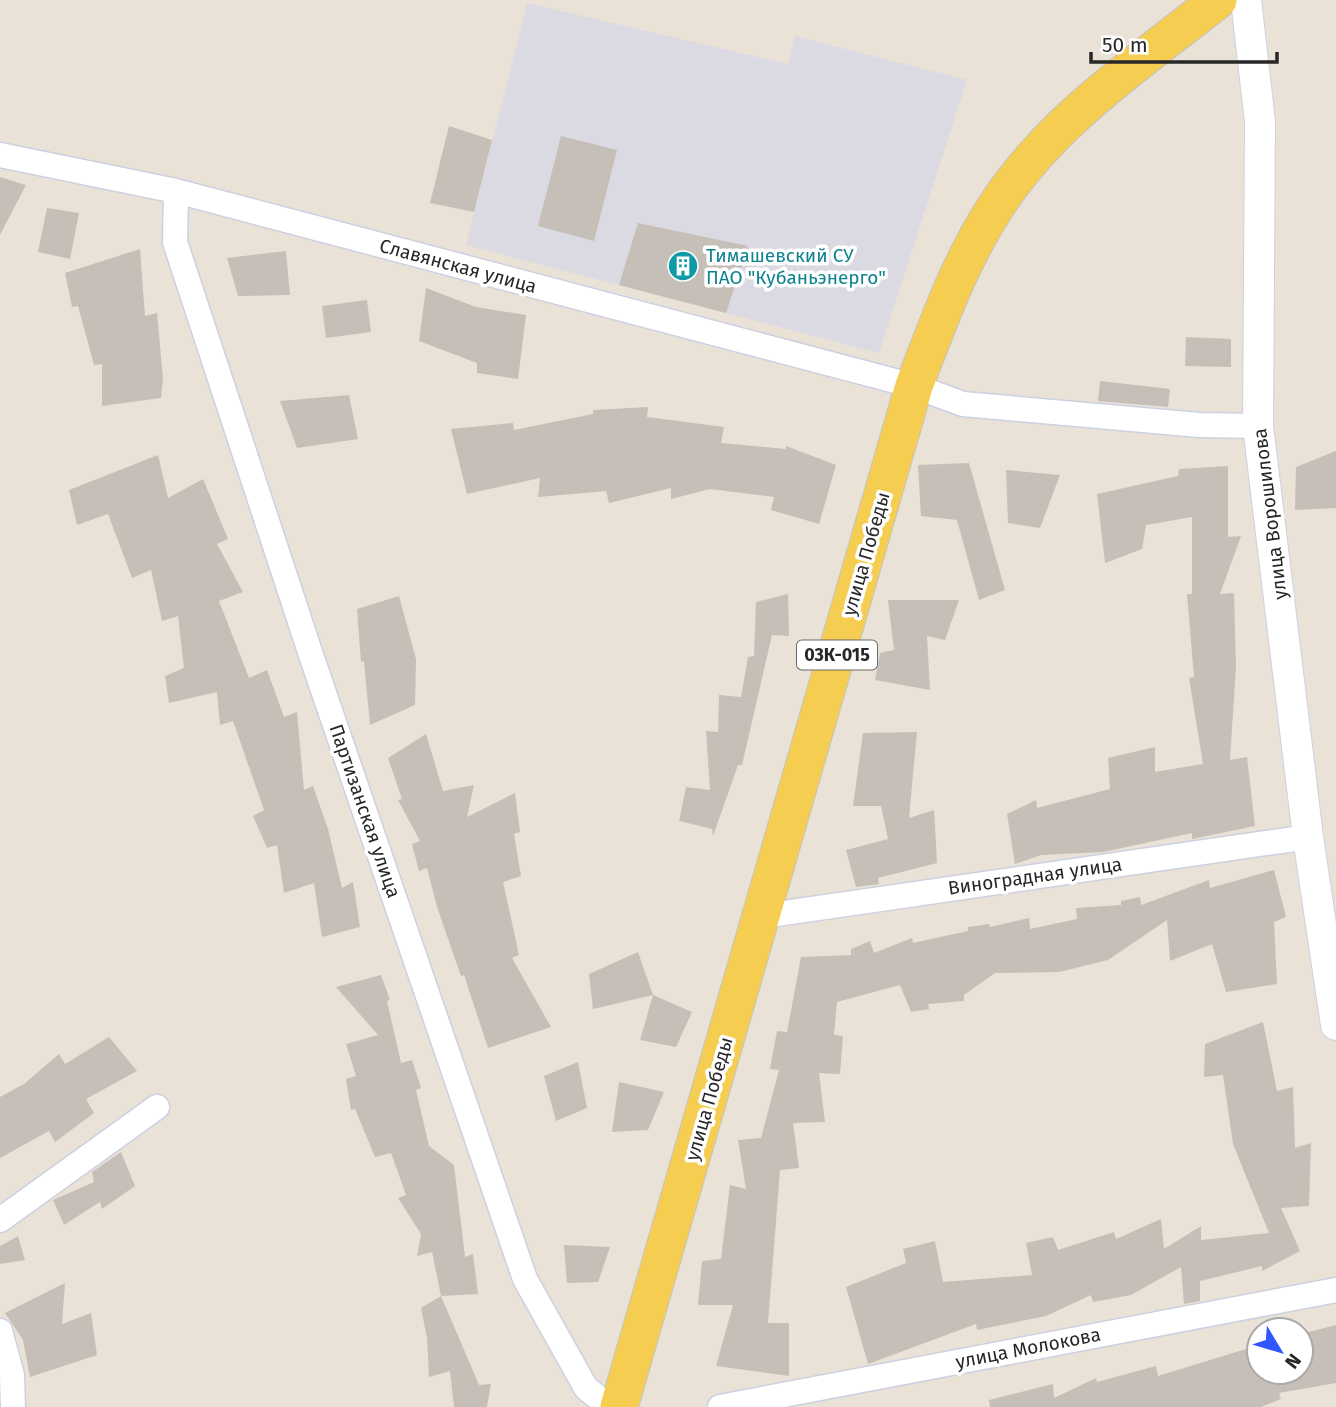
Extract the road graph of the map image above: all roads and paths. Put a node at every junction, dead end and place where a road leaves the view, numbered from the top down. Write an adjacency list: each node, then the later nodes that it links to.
1 (1218, 0): 5 (main road, улица Победы / 03К-015)
2 (1246, 0): 6 (street, улица Ворошилова)
3 (0, 155): 4 (street, Славянская улица)
4 (176, 191): 5 (street, Славянская улица); 15 (street, Партизанская улица)
5 (914, 386): 6 (street, Славянская улица); 8 (main road, улица Победы / 03К-015)
6 (1258, 426): 7 (street, улица Ворошилова)
7 (1308, 837): 8 (street, Виноградная улица); 9 (street, улица Ворошилова)
8 (763, 916): 16 (main road, улица Победы / 03К-015)
9 (1336, 1025)
10 (157, 1107): 11 (street)
11 (0, 1220)
12 (1336, 1290): 17 (street, улица Молокова)
13 (0, 1331): 14 (street)
14 (13, 1407)
15 (610, 1407)
16 (619, 1407)
17 (720, 1407)

